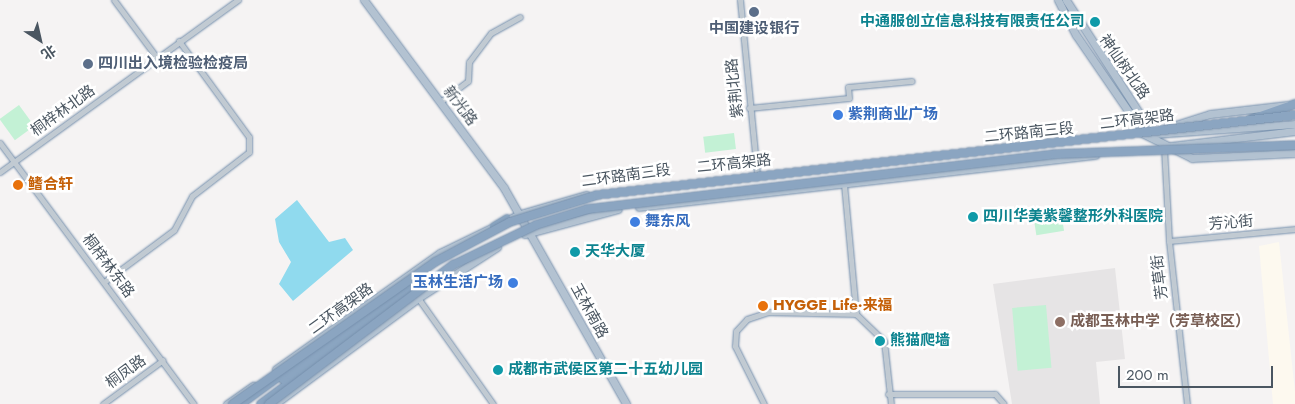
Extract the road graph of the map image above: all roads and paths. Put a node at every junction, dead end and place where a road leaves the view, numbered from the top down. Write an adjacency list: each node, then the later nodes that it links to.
1 (114, 0): 9 (street)
2 (238, 0): 8 (street, 桐梓林北路)
3 (364, 0): 11 (main road, 新光路)
4 (740, 0): 13 (street, 紫荆北路)
5 (1058, 0): 18 (main road)
6 (1066, 0): 18 (main road, 神仙树北路)
7 (520, 16): 11 (street)
8 (180, 41): 9 (street, 桐梓林北路); 34 (street)
9 (158, 58): 22 (street, 桐梓林北路)
10 (912, 81): 13 (street)
11 (440, 102): 26 (main road, 新光路)
12 (1295, 104): 16 (highway, bridge); 18 (main road)
13 (749, 108): 24 (street, 紫荆北路)
14 (1295, 114): 16 (highway, 二环高架路, bridge)
15 (1295, 124): 16 (main road, 二环路南三段)
16 (1252, 127): 17 (main road, 二环路南三段); 18 (main road, 二环路南三段); 20 (main road, 二环路南三段); 32 (highway, 二环高架路, bridge)
17 (1295, 131)
18 (1148, 134): 20 (main road, 神仙树北路); 24 (main road, 二环路南三段)
19 (0, 143): 22 (street, 桐梓林东路)
20 (1164, 147): 21 (main road); 25 (main road, 二环路南三段); 30 (street, 芳草街)
21 (1295, 149): 33 (highway, 二环高架路, bridge)
22 (14, 162): 23 (street, 桐梓林北路); 34 (street, 桐梓林东路)
23 (0, 172)
24 (757, 174): 26 (main road, 二环路南三段)
25 (844, 184): 29 (main road, 二环路南三段); 36 (street)
26 (520, 214): 27 (main road, 二环路南三段); 29 (main road, 新光路)
27 (507, 219): 37 (highway); 39 (main road, 二环路南三段)
28 (1295, 229): 30 (street, 芳沁街)
29 (530, 232): 31 (main road, 二环路南三段); 51 (main road, 玉林南路)
30 (1168, 241): 55 (street, 芳草街)
31 (496, 248): 35 (main road, 二环路南三段); 48 (highway)
32 (453, 252): 44 (highway, 二环高架路, bridge); 46 (highway, bridge)
33 (453, 265): 47 (highway, bridge); 48 (highway, 二环高架路, bridge)
34 (104, 282): 38 (street, 桐梓林东路)
35 (418, 298): 49 (main road, 二环路南三段); 50 (street)
36 (856, 314): 40 (street); 52 (street)
37 (303, 358): 39 (main road); 45 (highway)
38 (163, 360): 41 (street, 桐凤路); 42 (street, 桐梓林东路)
39 (271, 373): 43 (main road, 二环路南三段)
40 (888, 394): 53 (street); 54 (street)
41 (104, 404)
42 (194, 404)
43 (227, 404)
44 (233, 404)
45 (241, 404)
46 (250, 404)
47 (261, 404)
48 (268, 404)
49 (275, 404)
50 (493, 404)
51 (626, 404)
52 (764, 404)
53 (891, 404)
54 (1004, 404)
55 (1187, 404)

